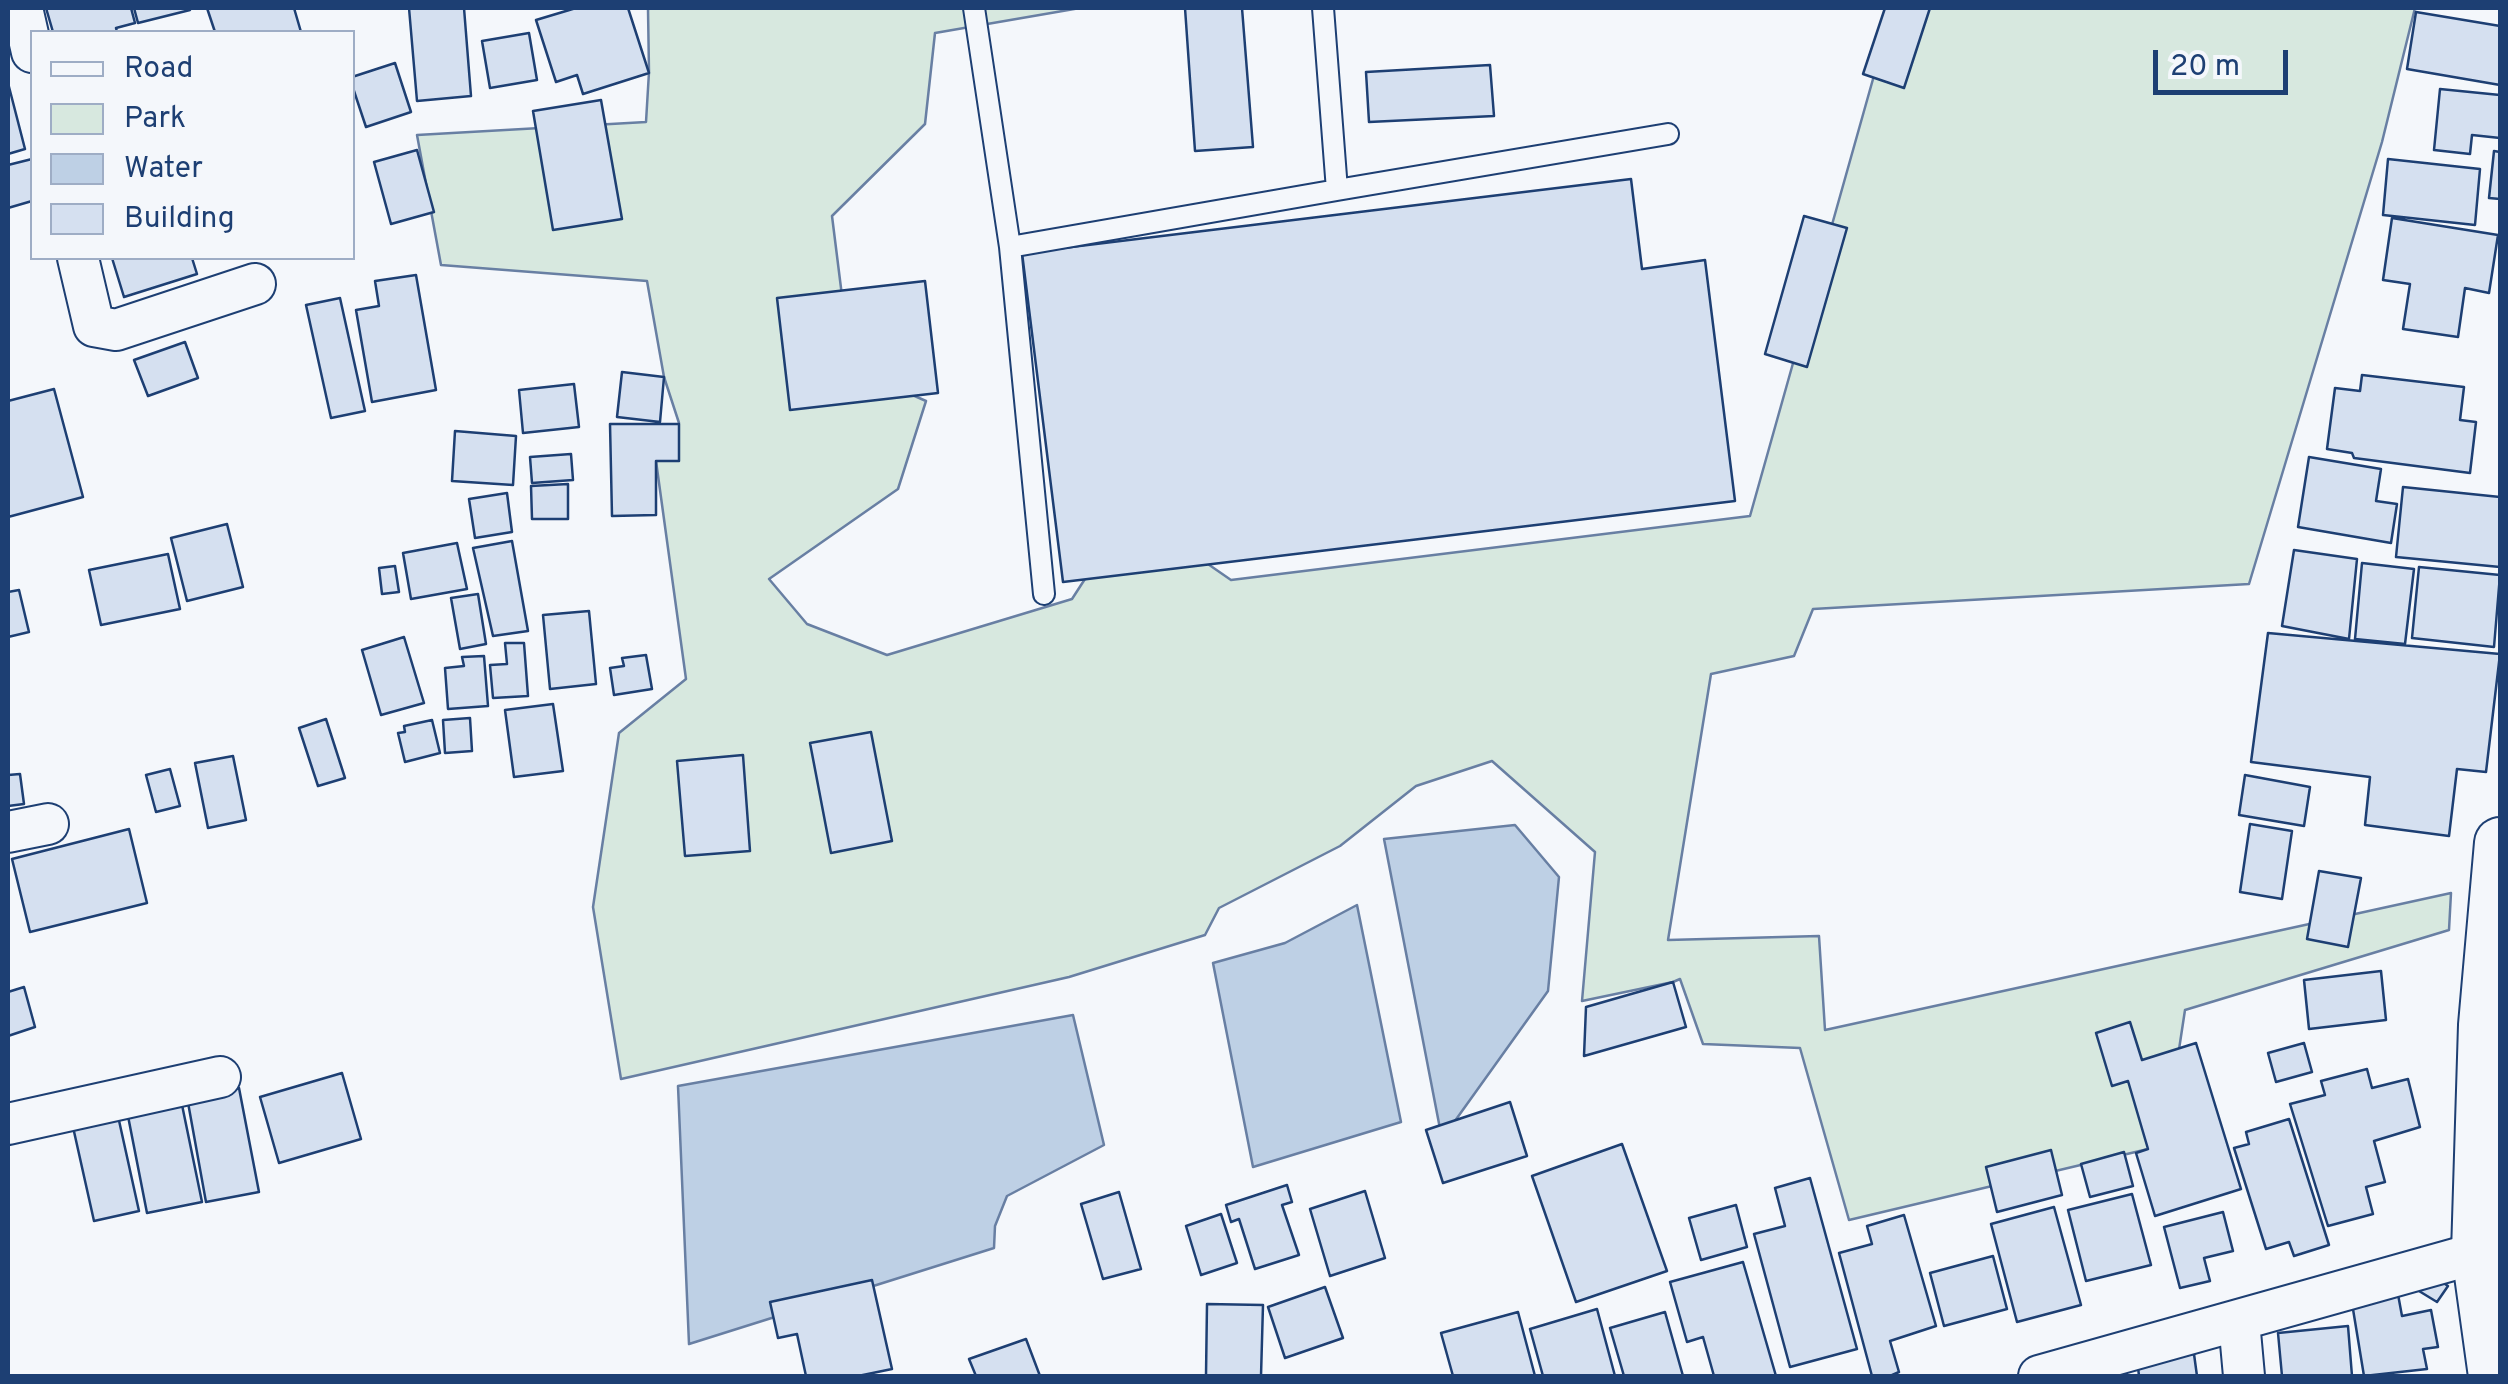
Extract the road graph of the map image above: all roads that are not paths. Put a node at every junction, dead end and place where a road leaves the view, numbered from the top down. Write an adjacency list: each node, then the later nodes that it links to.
1 (22, 8): 4 (street)
2 (974, 8): 7 (lane)
3 (1323, 8): 6 (lane)
4 (30, 43)
5 (1668, 134): 6 (lane)
6 (1336, 190): 7 (lane)
7 (1010, 247): 10 (lane)
8 (78, 260): 9 (street)
9 (255, 284)
10 (1044, 594)
11 (48, 824): 12 (street)
12 (8, 832)
13 (2500, 843): 16 (street)
14 (220, 1077): 15 (street)
15 (8, 1124)
16 (2477, 1253): 17 (street); 20 (street)
17 (2239, 1320): 18 (street); 19 (street)
18 (2039, 1376)
19 (2244, 1376)
20 (2494, 1376)

